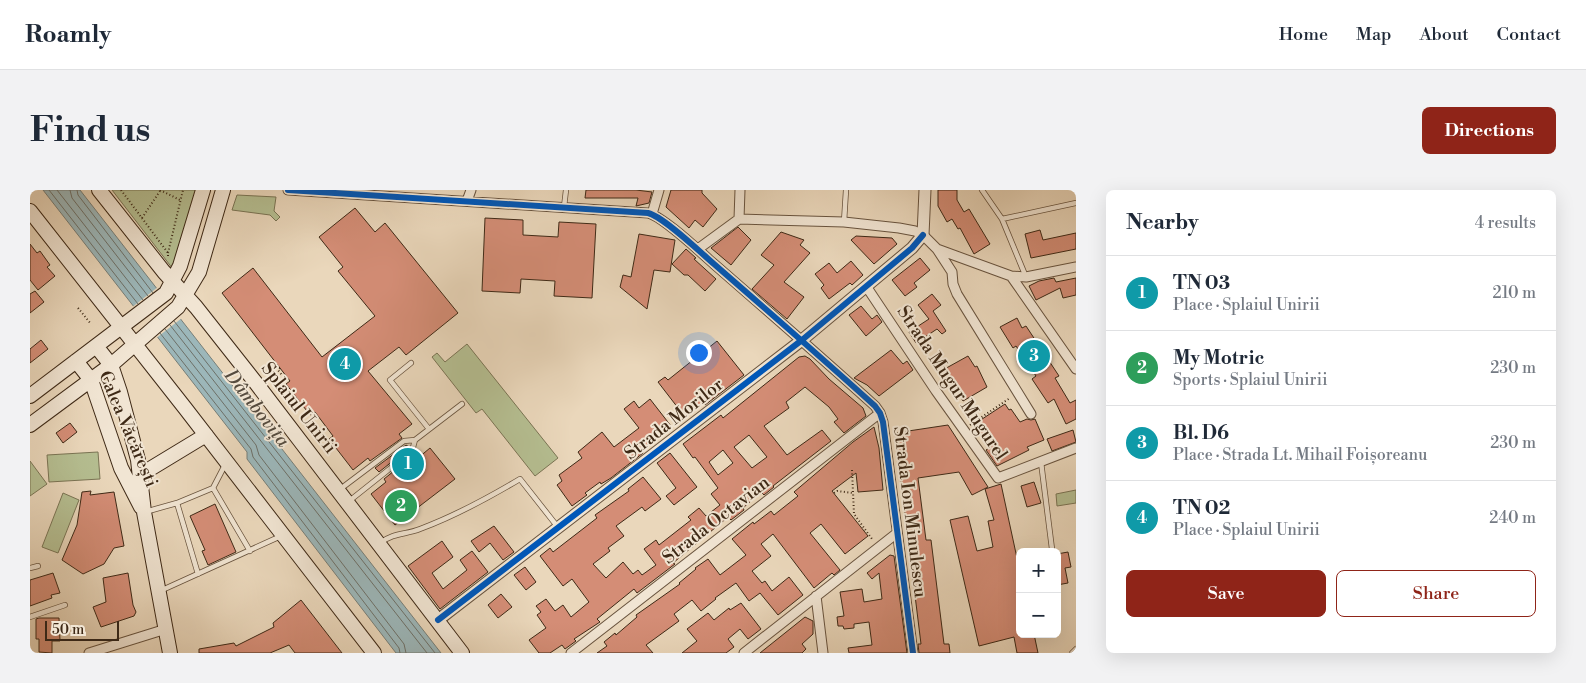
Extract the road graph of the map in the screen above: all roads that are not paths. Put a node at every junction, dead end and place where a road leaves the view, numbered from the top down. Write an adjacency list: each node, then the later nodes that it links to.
1 (99, 190): 25 (main road, Splaiul Unirii)
2 (203, 190): 25 (main road)
3 (223, 190): 28 (main road)
4 (288, 190): 12 (street)
5 (471, 190): 12 (street)
6 (566, 190): 14 (lane)
7 (660, 190): 16 (street)
8 (740, 190): 17 (street)
9 (846, 190): 19 (lane)
10 (925, 190): 20 (street)
11 (982, 190): 18 (lane)
12 (467, 200): 14 (street)
13 (1076, 204): 18 (lane)
14 (564, 207): 16 (street)
15 (30, 211): 29 (main road)
16 (652, 214): 22 (street, Strada Ion Minulescu)
17 (739, 218): 19 (street); 22 (street)
18 (1002, 219): 26 (lane)
19 (844, 222): 20 (street)
20 (923, 235): 21 (street); 27 (street, Strada Morilor)
21 (937, 249): 24 (street); 41 (street)
22 (698, 250): 30 (street, Strada Ion Minulescu)
23 (1076, 266): 26 (street)
24 (1011, 276): 26 (street); 36 (street)
25 (169, 277): 28 (main road, Splaiul Unirii); 29 (main road)
26 (1026, 277)
27 (866, 286): 30 (street, Strada Morilor); 48 (street, Strada Mugur Mugurel)
28 (186, 296): 31 (main road); 51 (main road, Splaiul Unirii)
29 (121, 327): 31 (main road); 32 (main road)
30 (802, 340): 40 (street, Strada Ion Minulescu); 55 (street, Strada Morilor)
31 (134, 344): 35 (main road); 44 (main road)
32 (96, 346): 33 (main road); 35 (main road, Calea Văcărești)
33 (76, 361): 37 (main road, Calea Văcărești); 38 (main road)
34 (411, 363): 43 (lane)
35 (110, 365): 37 (main road); 49 (main road, Calea Văcărești)
36 (1076, 369)
37 (91, 380): 42 (main road); 54 (main road, Calea Văcărești)
38 (30, 396)
39 (462, 404): 43 (lane)
40 (880, 412): 56 (street, Strada Ion Minulescu); 75 (street, Strada Octavian)
41 (1031, 414)
42 (30, 425)
43 (429, 429): 45 (lane)
44 (206, 435): 47 (main road); 49 (main road)
45 (416, 440): 51 (lane); 52 (lane)
46 (1076, 448): 48 (street, Strada Mugur Mugurel)
47 (227, 462): 50 (lane); 57 (main road)
48 (1041, 462): 59 (lane)
49 (140, 474): 54 (main road, Calea Văcărești)
50 (213, 488): 53 (lane); 60 (lane)
51 (339, 491): 52 (main road, Splaiul Unirii)
52 (348, 502): 58 (main road, Splaiul Unirii)
53 (177, 503): 54 (lane); 63 (lane)
54 (144, 512): 64 (main road, Calea Văcărești)
55 (558, 527): 58 (lane); 68 (street, Strada Morilor)
56 (898, 533): 65 (street); 78 (street, Strada Ion Minulescu)
57 (282, 536): 60 (lane); 73 (main road)
58 (379, 544): 68 (main road, Splaiul Unirii)
59 (1052, 548)
60 (250, 551): 63 (lane)
61 (38, 566): 62 (lane)
62 (30, 568)
63 (198, 574): 64 (lane)
64 (159, 592): 69 (main road, Calea Văcărești)
65 (816, 596): 76 (street); 77 (street)
66 (65, 605): 67 (lane)
67 (30, 617)
68 (438, 620): 74 (main road, Splaiul Unirii)
69 (166, 629): 71 (street); 72 (main road, Calea Văcărești)
70 (1076, 650): 79 (lane)
71 (90, 653)
72 (170, 653)
73 (374, 653)
74 (462, 653)
75 (571, 653)
76 (744, 653)
77 (823, 653)
78 (913, 653)
79 (1072, 653)

